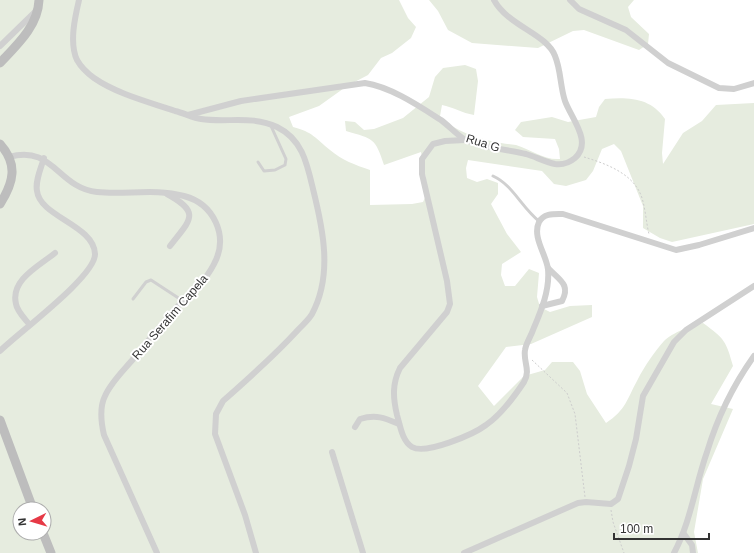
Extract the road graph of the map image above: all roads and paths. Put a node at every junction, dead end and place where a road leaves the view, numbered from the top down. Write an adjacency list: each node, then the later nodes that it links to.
1 (79, 0): 8 (street)
2 (494, 0): 12 (street)
3 (570, 0): 7 (street)
4 (39, 4): 5 (street); 6 (main road)
5 (0, 46)
6 (0, 63)
7 (754, 83)
8 (188, 115): 9 (street); 10 (street, Rua G)
9 (270, 124): 15 (lane); 44 (street)
10 (465, 140): 12 (street, Rua G); 34 (street)
11 (0, 144): 13 (main road)
12 (578, 155): 21 (path)
13 (10, 156): 14 (street, Rua Serafim Capela); 18 (main road)
14 (44, 158): 17 (street, Rua Serafim Capela); 29 (street)
15 (258, 162)
16 (493, 176): 19 (lane)
17 (163, 192): 22 (street); 27 (street, Rua Serafim Capela)
18 (0, 204)
19 (540, 222): 21 (street); 24 (street)
20 (754, 228): 21 (street)
21 (650, 241)
22 (170, 246)
23 (55, 253): 29 (street)
24 (548, 268): 28 (street); 28 (street)
25 (754, 286): 39 (street)
26 (133, 299): 27 (lane)
27 (184, 301): 43 (street, Rua Serafim Capela)
28 (542, 306): 31 (street)
29 (29, 324): 30 (street)
30 (0, 351)
31 (525, 353): 34 (street); 38 (path)
32 (754, 356): 40 (street)
33 (0, 420): 37 (main road)
34 (400, 424): 35 (street)
35 (355, 427)
36 (332, 452): 45 (street)
37 (30, 501)
38 (586, 502): 39 (street); 46 (street)
39 (611, 504): 47 (path)
40 (684, 534): 48 (street); 49 (street)
41 (46, 541): 42 (main road)
42 (51, 553)
43 (157, 553)
44 (256, 553)
45 (363, 553)
46 (464, 553)
47 (624, 553)
48 (674, 553)
49 (693, 553)

